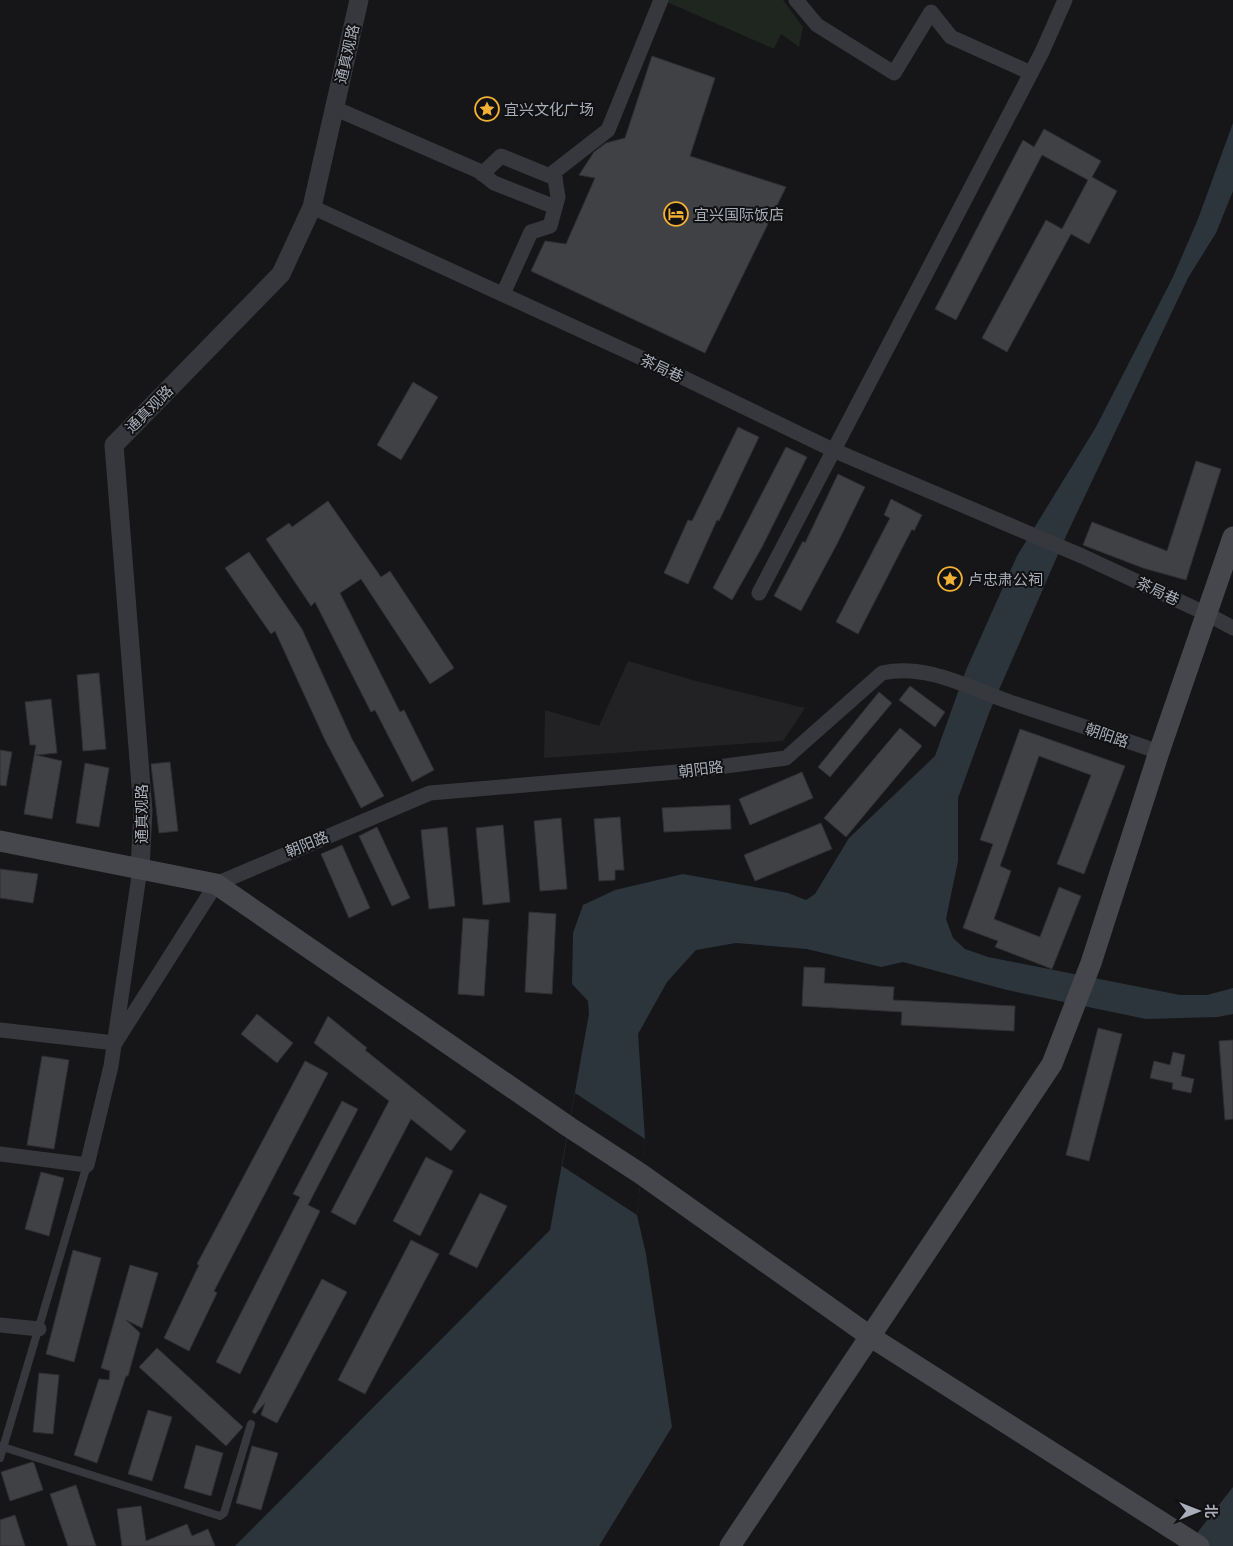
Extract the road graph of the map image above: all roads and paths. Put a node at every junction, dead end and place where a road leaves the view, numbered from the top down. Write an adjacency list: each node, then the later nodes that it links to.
1 (359, 0): 7 (street, 通真观路)
2 (661, 0): 9 (street)
3 (796, 0): 5 (street)
4 (1065, 0): 6 (street)
5 (933, 6): 6 (street)
6 (1031, 73): 13 (street)
7 (334, 108): 8 (street); 10 (street, 通真观路)
8 (482, 174): 9 (street); 11 (street)
9 (555, 178): 11 (street)
10 (312, 207): 12 (street, 茶局巷); 20 (street, 通真观路)
11 (555, 207): 12 (street)
12 (503, 294): 13 (street, 茶局巷)
13 (833, 450): 15 (street); 16 (street, 茶局巷)
14 (1233, 537): 16 (main road)
15 (759, 593)
16 (1207, 614): 17 (street, 茶局巷); 18 (main road)
17 (1233, 628)
18 (1159, 752): 21 (street, 朝阳路); 28 (main road)
19 (0, 841): 20 (main road)
20 (140, 869): 21 (main road); 23 (street)
21 (216, 884): 23 (street); 28 (main road)
22 (0, 1030): 23 (street)
23 (115, 1043): 25 (street)
24 (0, 1154): 25 (street)
25 (88, 1165): 27 (lane)
26 (0, 1324): 27 (street)
27 (39, 1329): 30 (lane)
28 (871, 1337): 32 (main road); 33 (main road)
29 (251, 1424): 30 (lane)
30 (2, 1447): 31 (lane)
31 (0, 1458)
32 (1192, 1541)
33 (730, 1546)

